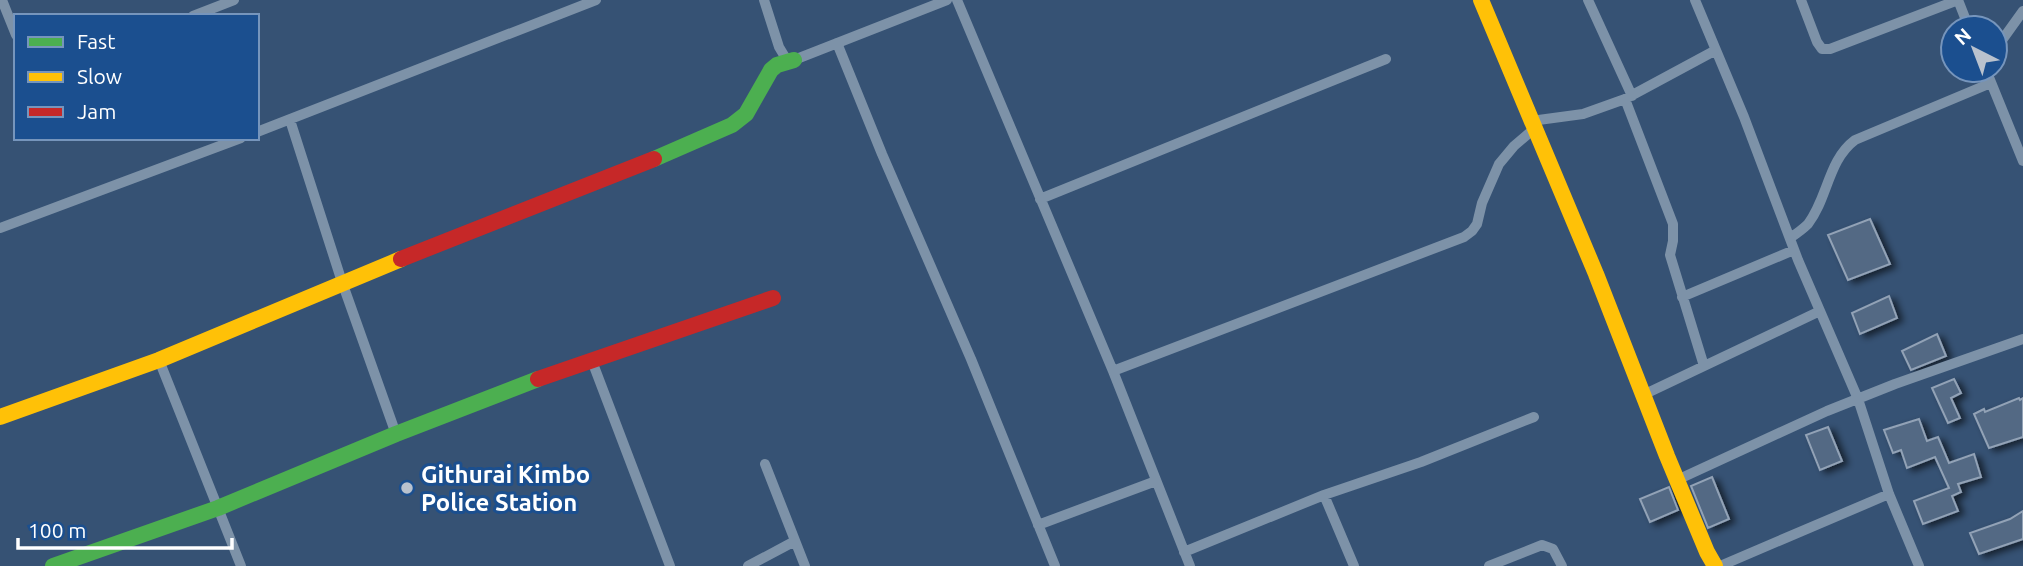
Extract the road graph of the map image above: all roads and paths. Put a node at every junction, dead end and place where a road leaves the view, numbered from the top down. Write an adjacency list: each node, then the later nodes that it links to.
1 (2, 0): 15 (street)
2 (234, 0): 12 (street)
3 (596, 0): 24 (street)
4 (764, 0): 20 (street)
5 (947, 0): 17 (street)
6 (957, 0): 29 (street)
7 (1482, 0): 25 (street)
8 (1588, 0): 23 (street)
9 (1695, 0): 18 (street)
10 (1801, 0): 11 (street)
11 (1958, 0)
12 (215, 4): 13 (street)
13 (197, 14)
14 (2022, 15): 16 (street)
15 (14, 30)
16 (2009, 32)
17 (837, 43): 20 (street); 53 (street)
18 (1716, 50): 23 (street); 31 (street)
19 (1386, 59): 29 (street)
20 (794, 60): 33 (street)
21 (1989, 84): 31 (street)
22 (1991, 84): 28 (street)
23 (1629, 97): 25 (street); 34 (street)
24 (290, 120): 26 (street); 33 (street)
25 (1533, 125): 41 (street); 42 (street)
26 (259, 131)
27 (236, 140): 30 (street)
28 (2023, 160)
29 (1040, 199): 41 (street)
30 (0, 228)
31 (1790, 239): 32 (street)
32 (1794, 250): 34 (street); 36 (street)
33 (342, 282): 38 (street); 46 (street)
34 (1682, 297): 40 (street)
35 (773, 298): 39 (street)
36 (1820, 311): 40 (street); 43 (street)
37 (2023, 339): 43 (street)
38 (159, 359): 44 (street); 52 (street)
39 (592, 361): 46 (street); 58 (street)
40 (1704, 366): 42 (street)
41 (1113, 371): 49 (street)
42 (1643, 396): 48 (street)
43 (1858, 399): 48 (street); 50 (street)
44 (0, 417)
45 (1534, 417): 51 (street)
46 (396, 434): 52 (street)
47 (765, 464): 54 (street)
48 (1677, 480): 66 (street)
49 (1156, 481): 53 (street); 55 (street)
50 (1889, 494): 66 (street); 67 (street)
51 (1324, 495): 55 (street); 63 (street)
52 (218, 508): 56 (street); 57 (street)
53 (1038, 525): 61 (street)
54 (795, 541): 59 (street); 60 (street)
55 (1184, 552): 62 (street)
56 (53, 566)
57 (241, 566)
58 (670, 566)
59 (748, 566)
60 (805, 566)
61 (1055, 566)
62 (1189, 566)
63 (1354, 566)
64 (1489, 566): 65 (street)
65 (1562, 566)
66 (1718, 566)
67 (1919, 566)

